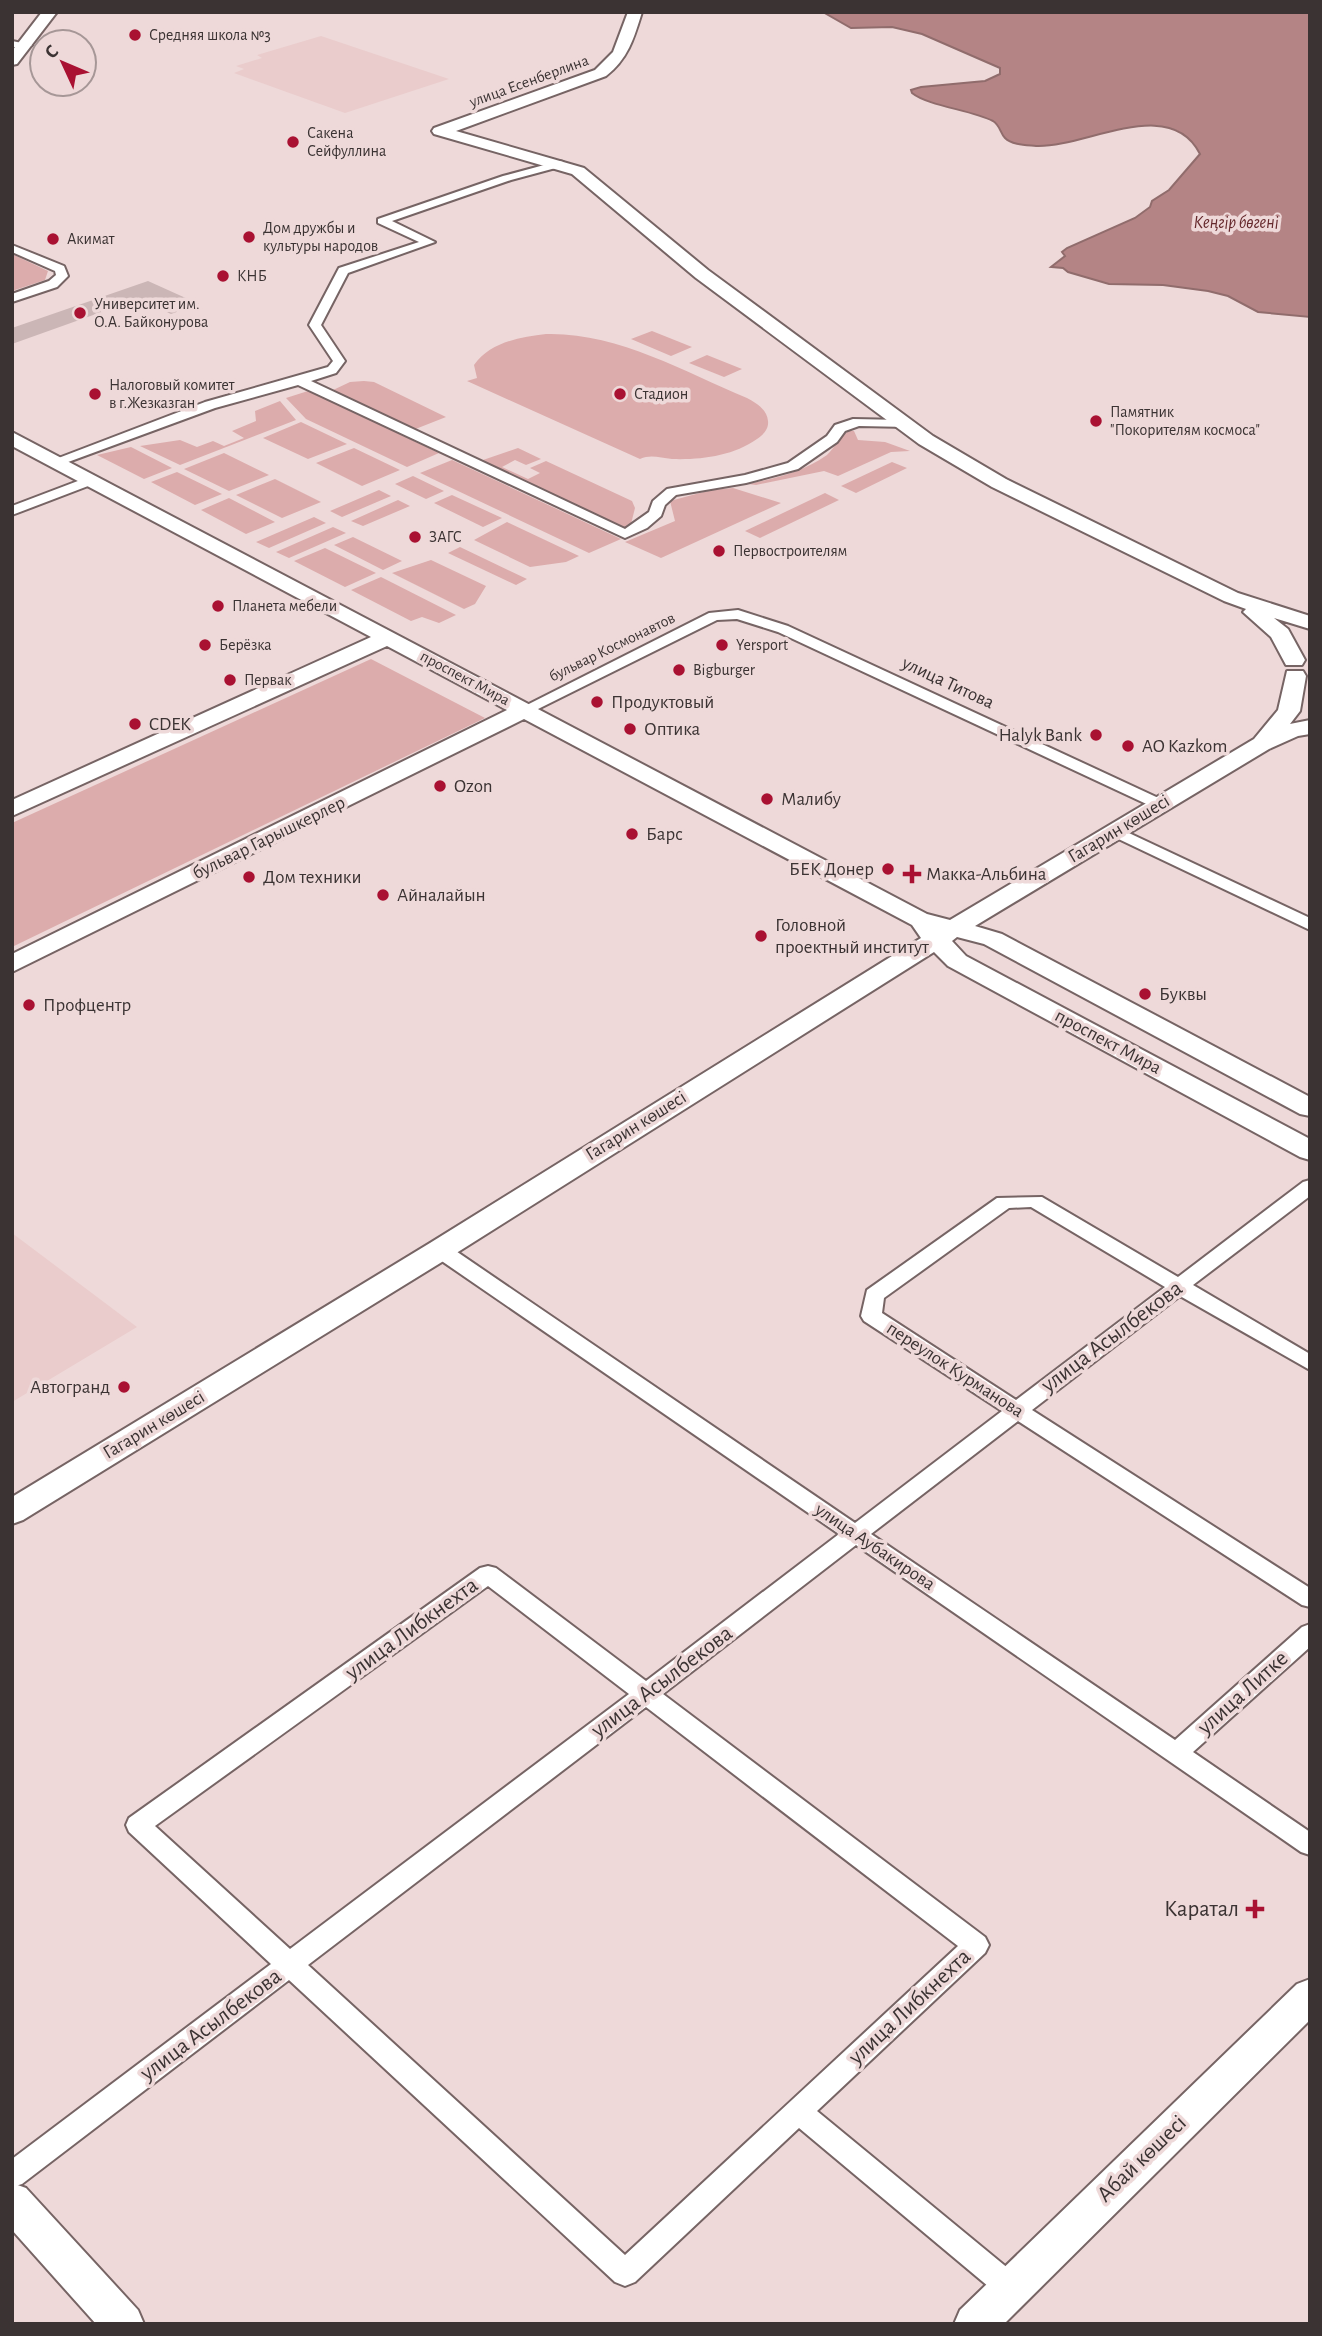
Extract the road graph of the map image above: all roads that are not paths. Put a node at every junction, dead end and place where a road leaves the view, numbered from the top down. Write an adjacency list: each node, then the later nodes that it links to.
1 (50, 12): 3 (street)
2 (635, 12): 5 (street, улица Есенберлина)
3 (19, 45): 4 (street)
4 (12, 61)
5 (559, 164): 8 (street); 9 (street)
6 (12, 248): 7 (street)
7 (12, 298)
8 (301, 381): 9 (street); 11 (street)
9 (903, 424): 14 (street)
10 (12, 438): 11 (street, проспект Мира)
11 (55, 462): 12 (street, проспект Мира)
12 (91, 480): 13 (street); 17 (street, проспект Мира)
13 (12, 511)
14 (1231, 597): 16 (street); 18 (street)
15 (714, 616): 19 (street, бульвар Космонавтов); 22 (street, улица Титова)
16 (1310, 623)
17 (389, 637): 19 (street, проспект Мира); 23 (street)
18 (1302, 668): 21 (street)
19 (525, 710): 26 (street, проспект Мира); 27 (street, бульвар Гарышкерлер)
20 (1310, 727): 21 (street)
21 (1261, 744): 22 (street, Гагарин көшесі)
22 (1161, 805): 24 (street, Гагарин көшесі)
23 (12, 809)
24 (1114, 831): 25 (street); 26 (street, Гагарин көшесі)
25 (1310, 925)
26 (936, 929): 28 (street, проспект Мира); 29 (street, проспект Мира); 31 (street, Гагарин көшесі)
27 (12, 964)
28 (1310, 1108)
29 (1310, 1151)
30 (1310, 1186): 32 (street, улица Асылбекова)
31 (440, 1250): 35 (street, Гагарин көшесі); 36 (street, улица Аубакирова)
32 (1178, 1286): 33 (street, переулок Курманова); 34 (street, улица Асылбекова); 34 (street, переулок Курманова)
33 (1310, 1363)
34 (1017, 1410): 36 (street, улица Асылбекова); 37 (street, переулок Курманова)
35 (12, 1512)
36 (855, 1534): 39 (street, улица Асылбекова); 40 (street, улица Аубакирова)
37 (1310, 1599)
38 (1310, 1633): 40 (street, улица Литке)
39 (646, 1695): 42 (street, улица Асылбекова); 42 (street, улица Либкнехта); 44 (street, улица Либкнехта)
40 (1177, 1752): 41 (street, улица Аубакирова)
41 (1310, 1845)
42 (290, 1965): 44 (street, улица Либкнехта); 45 (street, улица Асылбекова)
43 (1310, 1996): 47 (street, Абай көшесі)
44 (798, 2111): 47 (street)
45 (12, 2175)
46 (12, 2201): 48 (street)
47 (1010, 2288): 49 (street, Абай көшесі)
48 (123, 2324)
49 (975, 2324)

